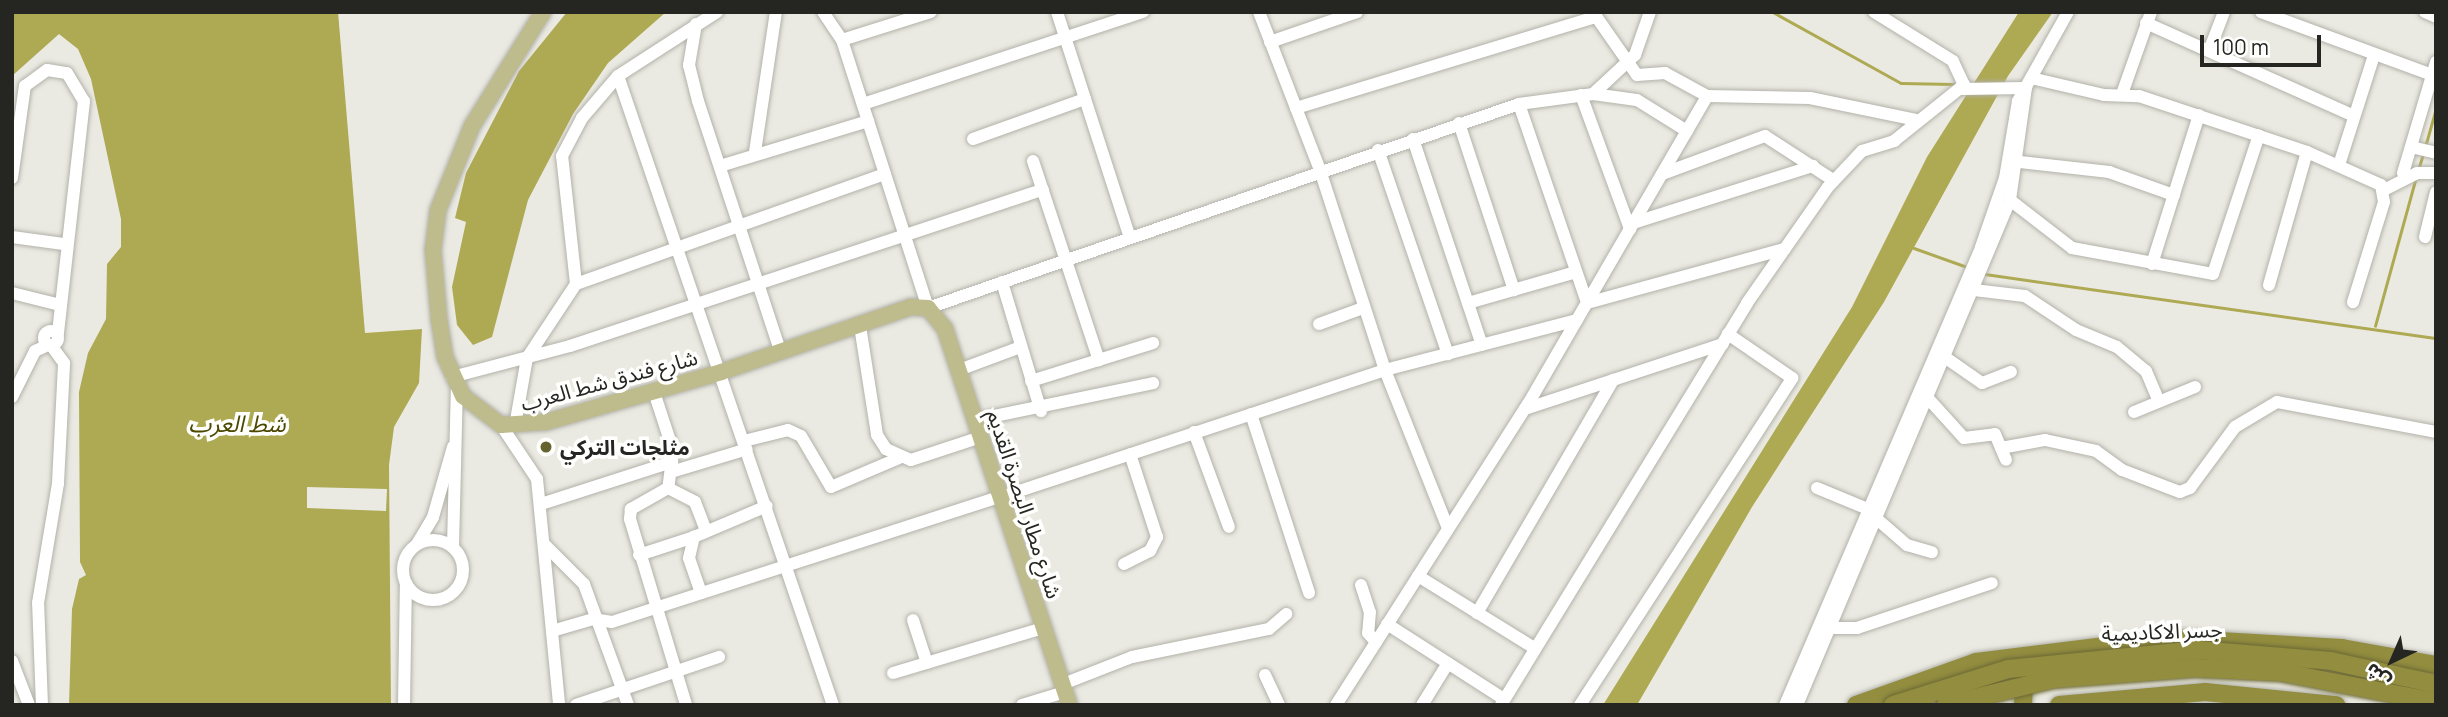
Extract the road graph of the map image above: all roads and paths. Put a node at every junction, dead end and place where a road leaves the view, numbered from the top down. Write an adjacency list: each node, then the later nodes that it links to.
1 (543, 12): 114 (main road)
2 (718, 12): 19 (street)
3 (776, 12): 49 (street)
4 (823, 12): 21 (street)
5 (931, 12): 21 (street)
6 (1057, 12): 20 (street)
7 (1143, 12): 20 (street)
8 (1259, 12): 22 (street)
9 (1357, 12): 22 (street)
10 (1650, 12): 26 (street)
11 (1874, 12): 30 (street)
12 (2068, 12): 29 (street)
13 (2224, 12): 23 (street)
14 (2261, 12): 24 (street)
15 (2425, 12): 17 (street)
16 (1594, 14): 26 (street); 37 (street)
17 (2436, 17)
18 (2149, 18): 23 (street); 31 (street)
19 (696, 24): 28 (street); 55 (street)
20 (1066, 38): 34 (street); 35 (street)
21 (842, 40): 35 (street)
22 (1270, 42): 37 (street)
23 (2209, 51): 39 (street)
24 (2374, 55): 27 (street); 39 (street)
25 (2436, 62): 27 (street)
26 (1626, 66): 32 (street); 33 (street)
27 (2432, 75): 47 (street)
28 (618, 76): 76 (street); 83 (street)
29 (2029, 83): 30 (street); 31 (street); 53 (street); 118 (street)
30 (1962, 89): 40 (street)
31 (2122, 93): 38 (street)
32 (1587, 95): 36 (street); 43 (street); 70 (street)
33 (1707, 96): 40 (street); 43 (street)
34 (1085, 99): 45 (street); 74 (street)
35 (863, 104): 41 (street)
36 (1519, 104): 42 (street); 80 (street)
37 (1296, 108): 57 (street)
38 (2199, 115): 44 (street); 67 (street)
39 (2354, 116): 54 (street)
40 (1916, 120): 63 (street)
41 (868, 121): 49 (street); 60 (street)
42 (1459, 123): 46 (street); 85 (street)
43 (1686, 131): 61 (street)
44 (2259, 135): 50 (street); 79 (street)
45 (973, 139)
46 (1413, 139): 48 (street); 90 (street)
47 (2411, 146): 51 (street); 58 (street)
48 (1378, 150): 57 (street); 104 (street)
49 (755, 152): 55 (street)
50 (2307, 152): 54 (street); 84 (street)
51 (2436, 153)
52 (1033, 162): 64 (street)
53 (2020, 162): 67 (street); 68 (street)
54 (2339, 165): 65 (street)
55 (720, 166): 69 (street)
56 (1813, 166): 61 (street); 63 (street); 70 (street)
57 (1320, 170): 74 (street); 93 (street)
58 (2403, 173)
59 (2436, 173): 65 (street)
60 (885, 174): 69 (street); 71 (street)
61 (1662, 174): 70 (street)
62 (12, 178): 75 (street)
63 (1833, 180): 77 (street)
64 (1043, 190): 71 (street); 78 (street)
65 (2384, 190): 89 (street)
66 (2436, 192): 73 (street)
67 (2174, 195): 79 (street)
68 (2010, 200): 79 (street); 86 (street)
69 (739, 225): 76 (street); 82 (street)
70 (1632, 226): 91 (street)
71 (903, 235): 82 (street); 94 (street)
72 (12, 237): 75 (street)
73 (2425, 237)
74 (1129, 238): 78 (street)
75 (64, 244): 92 (street)
76 (680, 245): 83 (street); 88 (street)
77 (1785, 249): 91 (street); 99 (street)
78 (1069, 259): 81 (street); 107 (street)
79 (2152, 264)
80 (1576, 272): 85 (street); 91 (street)
81 (1002, 282): 94 (street); 102 (street)
82 (757, 283): 88 (street); 103 (street)
83 (576, 284): 105 (street)
84 (2269, 285)
85 (1514, 290): 90 (street)
86 (1973, 290): 106 (street); 120 (street)
87 (12, 293): 92 (street)
88 (699, 302): 105 (street); 110 (street)
89 (2353, 302)
90 (1468, 303): 101 (street)
91 (1587, 303): 95 (street)
92 (56, 304): 98 (street)
93 (1363, 308): 96 (street); 109 (street)
94 (933, 313): 97 (main road, شارع فندق شط العرب); 108 (main road, شارع مطار البصرة القديم); 129 (main road, شارع مطار البصرة القديم)
95 (1577, 320): 101 (street); 121 (street)
96 (1319, 324)
97 (860, 326): 103 (main road, شارع فندق شط العرب); 133 (street)
98 (51, 339): 119 (street); 186 (street)
99 (1726, 339): 112 (street); 169 (street); 197 (street)
100 (1153, 343): 107 (street)
101 (1482, 345): 104 (street)
102 (1021, 347): 108 (street); 113 (street)
103 (781, 352): 110 (main road, شارع فندق شط العرب)
104 (1448, 354): 109 (street)
105 (527, 358): 114 (street); 126 (street)
106 (1946, 358): 111 (street); 118 (street)
107 (1098, 360): 113 (street)
108 (959, 370): 125 (main road, شارع مطار البصرة القديم)
109 (1385, 370): 124 (street); 143 (street)
110 (721, 372): 117 (main road, شارع فندق شط العرب); 131 (street)
111 (2011, 372)
112 (1613, 380): 121 (street); 159 (street)
113 (1031, 381): 122 (street)
114 (454, 383): 126 (main road, شارع فندق شط العرب); 130 (street)
115 (1153, 383): 122 (street)
116 (2196, 387): 120 (street)
117 (654, 392): 126 (main road, شارع فندق شط العرب); 134 (street)
118 (1924, 394): 127 (street); 140 (street)
119 (12, 397)
120 (2159, 401): 123 (street)
121 (1525, 409): 143 (street)
122 (1041, 411): 125 (street)
123 (2134, 412)
124 (1251, 414): 128 (street); 157 (street)
125 (975, 420): 137 (main road, شارع مطار البصرة القديم)
126 (508, 426): 138 (street)
127 (2435, 430)
128 (1194, 432): 132 (street); 141 (street)
129 (972, 440): 133 (street); 137 (main road, شارع مطار البصرة القديم)
130 (454, 443): 146 (street); 147 (street)
131 (745, 445): 133 (street); 134 (street); 139 (street)
132 (1130, 454): 137 (street); 150 (street)
133 (899, 458)
134 (671, 467): 135 (street); 138 (street)
135 (668, 488): 142 (street); 149 (street)
136 (1817, 488): 140 (street)
137 (997, 498): 151 (street); 165 (main road, شارع مطار البصرة القديم); 182 (main road, شارع مطار البصرة القديم)
138 (541, 504): 145 (street)
139 (767, 506): 142 (street); 151 (street)
140 (1873, 515): 148 (street); 164 (street)
141 (1229, 527)
142 (705, 528): 144 (street)
143 (1448, 528): 152 (street)
144 (694, 537): 149 (street); 156 (street)
145 (545, 545): 161 (street); 166 (street)
146 (415, 546): 147 (street); 153 (street)
147 (453, 547): 153 (street)
148 (1932, 552)
149 (639, 555): 158 (street)
150 (1124, 564)
151 (786, 566): 156 (street); 192 (street)
152 (1418, 576): 159 (street); 163 (street)
153 (406, 583): 187 (street)
154 (1992, 583): 164 (street)
155 (1361, 585): 168 (street)
156 (701, 593): 158 (street)
157 (1309, 593)
158 (653, 609): 161 (street); 176 (street)
159 (1477, 613): 169 (street)
160 (1286, 614): 182 (street)
161 (600, 620): 166 (street); 180 (street)
162 (913, 620): 173 (street)
163 (1387, 624): 168 (street); 174 (street)
164 (1823, 628): 198 (street); 199 (street)
165 (1036, 629): 173 (street); 182 (main road, شارع مطار البصرة القديم)
166 (552, 631): 188 (street)
167 (2203, 638): 170 (highway); 175 (highway); 181 (highway)
168 (1376, 642): 195 (street)
169 (1534, 648): 183 (street)
170 (2013, 655): 200 (highway); 203 (highway)
171 (719, 657): 176 (street)
172 (12, 662): 185 (street)
173 (927, 663): 177 (street)
174 (1448, 663): 183 (street); 196 (street)
175 (2436, 665)
176 (675, 671): 180 (street); 191 (street)
177 (893, 673)
178 (1265, 675): 194 (street)
179 (2436, 684): 201 (highway, جسر الاكاديمية, bridge)
180 (622, 688): 189 (street); 190 (street)
181 (2205, 692): 204 (highway); 205 (highway)
182 (1062, 697): 193 (street)
183 (1503, 702)
184 (2436, 702): 202 (highway, جسر الاكاديمية, bridge)
185 (29, 705)
186 (42, 705)
187 (404, 705)
188 (559, 705)
189 (576, 705)
190 (628, 705)
191 (686, 705)
192 (833, 705)
193 (1021, 705)
194 (1279, 705)
195 (1336, 705)
196 (1422, 705)
197 (1580, 705)
198 (1785, 705)
199 (1797, 705)
200 (1856, 705)
201 (1894, 705)
202 (1945, 705)
203 (2023, 705)
204 (2059, 705)
205 (2336, 705)

